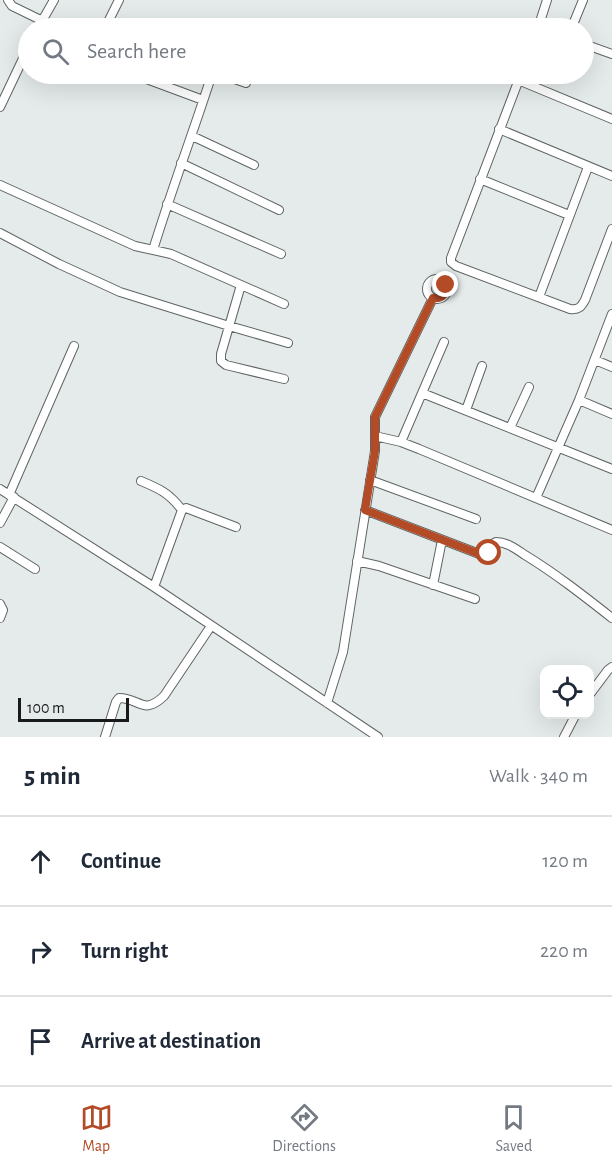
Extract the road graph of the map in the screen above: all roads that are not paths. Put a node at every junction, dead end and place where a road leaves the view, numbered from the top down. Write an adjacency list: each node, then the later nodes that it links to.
1 (8, 0): 6 (street)
2 (54, 0): 7 (street)
3 (119, 0): 8 (street)
4 (547, 0): 9 (street)
5 (583, 0): 10 (street)
6 (30, 18)
7 (44, 18)
8 (110, 18)
9 (541, 18)
10 (575, 18)
11 (594, 48): 12 (street)
12 (612, 54)
13 (18, 69): 19 (street)
14 (160, 84): 18 (street)
15 (209, 84): 18 (street)
16 (516, 84): 21 (street)
17 (534, 84): 20 (street)
18 (203, 100): 22 (street)
19 (0, 107)
20 (612, 119)
21 (499, 129): 25 (street); 27 (street)
22 (192, 136): 23 (street); 24 (street)
23 (181, 163): 29 (street); 30 (street)
24 (254, 165)
25 (588, 167): 26 (street); 31 (street)
26 (612, 176)
27 (480, 178): 31 (street); 37 (street)
28 (0, 185): 34 (street)
29 (166, 204): 34 (street); 35 (street)
30 (279, 210)
31 (569, 215): 37 (street)
32 (612, 229): 37 (street)
33 (0, 233): 41 (street)
34 (153, 250): 36 (street)
35 (281, 254)
36 (241, 285): 39 (street); 41 (street)
37 (539, 297)
38 (433, 298): 55 (street)
39 (284, 304)
40 (612, 314): 45 (street)
41 (229, 326): 43 (street); 48 (street)
42 (444, 342): 50 (street)
43 (288, 343)
44 (74, 346): 62 (street)
45 (595, 360): 47 (street); 51 (street)
46 (482, 366): 52 (street)
47 (612, 367)
48 (284, 379)
49 (529, 387): 54 (street)
50 (422, 393): 52 (street); 56 (street)
51 (579, 400): 53 (street); 57 (street)
52 (466, 410): 54 (street)
53 (612, 414)
54 (510, 428): 57 (street)
55 (375, 436): 56 (street); 59 (street)
56 (401, 442): 63 (street)
57 (558, 447): 58 (street); 63 (street)
58 (612, 470)
59 (370, 480): 65 (street); 66 (street)
60 (141, 481): 64 (street)
61 (0, 489): 62 (street)
62 (12, 496): 67 (street); 75 (street)
63 (536, 498): 69 (street)
64 (182, 510): 68 (street); 75 (street)
65 (365, 510): 70 (street); 72 (street)
66 (476, 519)
67 (0, 523)
68 (236, 527)
69 (612, 530)
70 (442, 540): 74 (street); 79 (street)
71 (0, 548): 73 (street)
72 (357, 561): 74 (street); 83 (street)
73 (35, 569)
74 (433, 585): 76 (street)
75 (154, 587): 80 (street)
76 (475, 599)
77 (0, 604): 78 (street)
78 (0, 618)
79 (612, 618)
80 (211, 626): 83 (street); 85 (street)
81 (612, 667): 82 (street)
82 (594, 689)
83 (327, 703): 86 (street)
84 (573, 719): 87 (street)
85 (105, 737)
86 (378, 737)
87 (564, 737)

